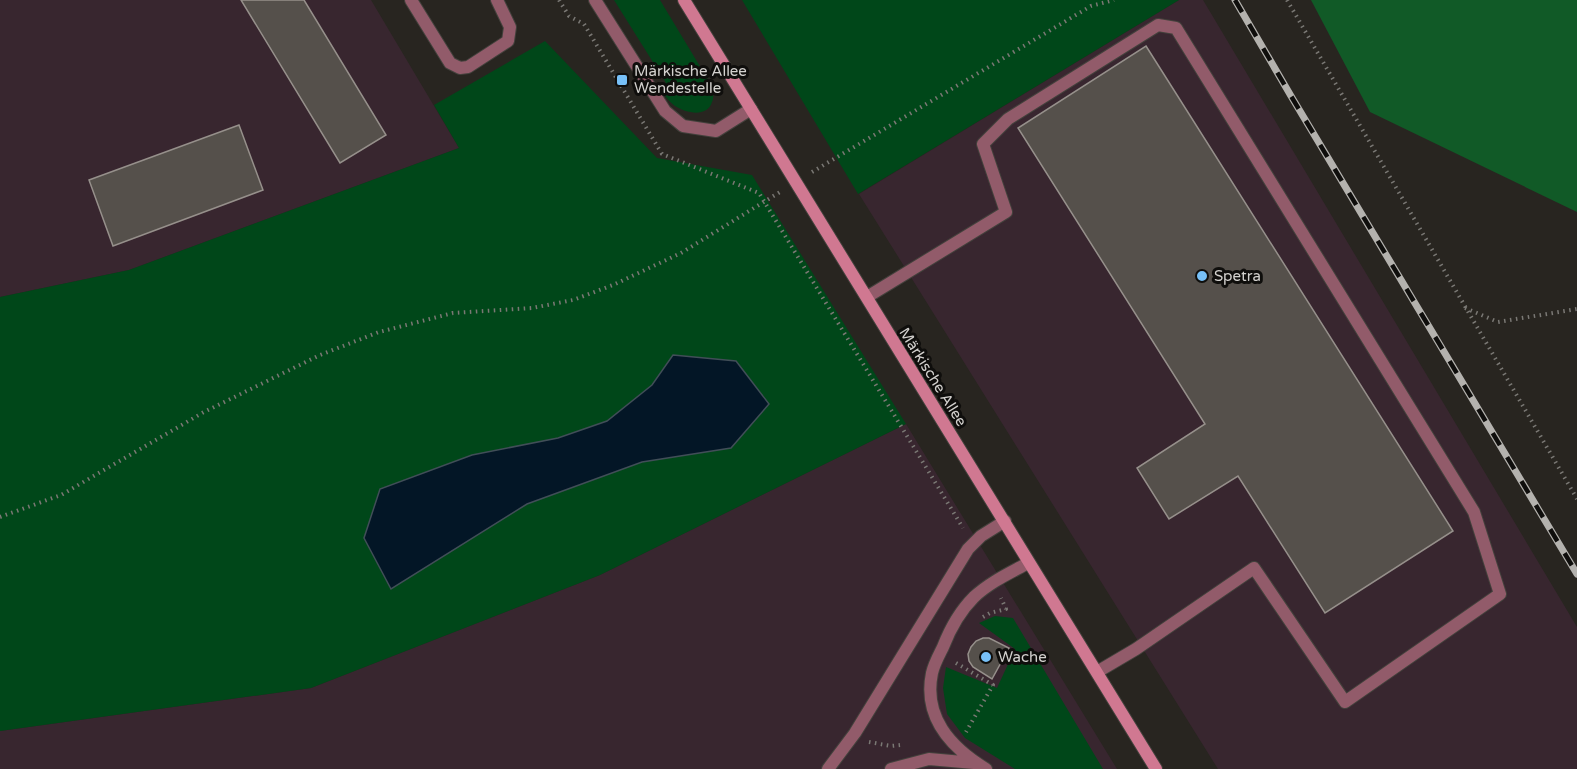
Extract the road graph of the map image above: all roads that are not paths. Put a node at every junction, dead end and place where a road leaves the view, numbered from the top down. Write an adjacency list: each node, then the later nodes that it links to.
1 (411, 0): 2 (lane)
2 (496, 0)
3 (595, 0): 5 (lane)
4 (684, 0): 5 (street, Märkische Allee)
5 (752, 109): 6 (street, Märkische Allee)
6 (867, 297): 7 (street, Märkische Allee); 9 (lane)
7 (1005, 521): 8 (street, Märkische Allee); 11 (lane)
8 (1028, 563): 9 (street, Märkische Allee); 10 (lane)
9 (1096, 672): 13 (street, Märkische Allee)
10 (981, 766): 12 (lane)
11 (828, 769)
12 (891, 769)
13 (1156, 769)

